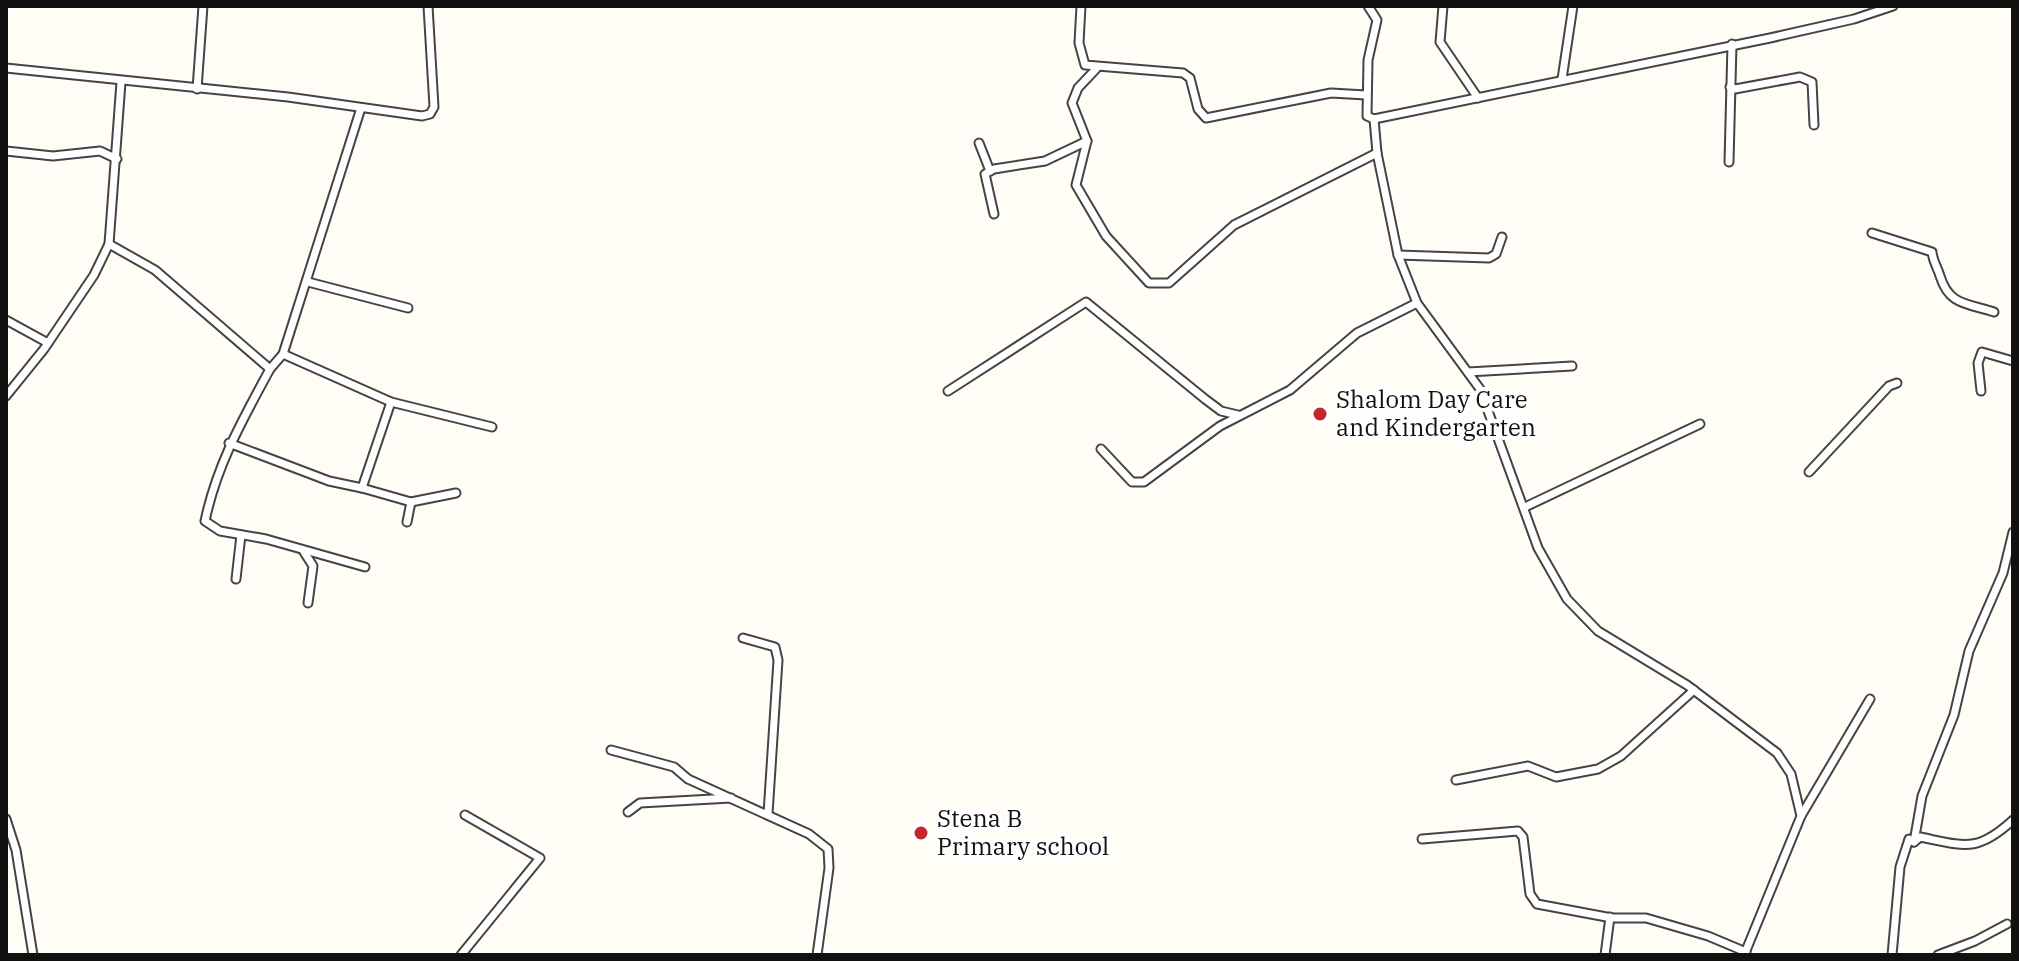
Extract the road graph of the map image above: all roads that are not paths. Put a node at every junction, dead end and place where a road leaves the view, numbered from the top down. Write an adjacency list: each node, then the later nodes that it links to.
1 (203, 6): 14 (street)
2 (428, 6): 17 (street)
3 (1081, 6): 10 (street)
4 (1368, 6): 15 (street)
5 (1443, 6): 16 (street)
6 (1573, 6): 11 (street)
7 (1893, 6): 8 (street)
8 (1732, 44): 11 (street); 13 (street)
9 (6, 68): 12 (street)
10 (1096, 69): 15 (street); 20 (street)
11 (1562, 79): 16 (street)
12 (121, 82): 14 (street); 24 (street)
13 (1730, 87): 19 (street); 25 (street)
14 (197, 89): 17 (street)
15 (1366, 95): 18 (street)
16 (1478, 98): 18 (street)
17 (361, 108): 32 (street)
18 (1374, 119): 23 (street)
19 (1814, 125)
20 (1087, 141): 23 (street); 26 (street)
21 (979, 143): 26 (street)
22 (6, 151): 24 (street)
23 (1377, 153): 31 (street)
24 (117, 159): 30 (street)
25 (1729, 162)
26 (990, 171): 27 (street)
27 (994, 214)
28 (1872, 233): 35 (street)
29 (1502, 237): 31 (street)
30 (109, 244): 37 (street); 41 (street)
31 (1398, 255): 33 (street)
32 (308, 282): 34 (street); 38 (street)
33 (1417, 303): 42 (street); 48 (street)
34 (408, 308)
35 (1994, 312)
36 (6, 320): 37 (street)
37 (48, 343): 46 (street)
38 (283, 354): 41 (street); 47 (street)
39 (2013, 361): 45 (street)
40 (1572, 366): 42 (street)
41 (270, 369): 51 (street)
42 (1468, 372): 57 (street)
43 (1897, 383): 53 (street)
44 (948, 391): 48 (street)
45 (1981, 391)
46 (6, 396)
47 (391, 402): 50 (street); 54 (street)
48 (1238, 415): 52 (street)
49 (1700, 424): 57 (street)
50 (492, 427)
51 (229, 443): 54 (street); 60 (street)
52 (1101, 449)
53 (1809, 472)
54 (362, 488): 56 (street)
55 (456, 493): 56 (street)
56 (411, 502): 58 (street)
57 (1525, 507): 66 (street)
58 (407, 522)
59 (2013, 532): 78 (street)
60 (241, 535): 61 (street); 63 (street)
61 (302, 551): 62 (street); 64 (street)
62 (365, 567)
63 (236, 579)
64 (308, 603)
65 (743, 638): 72 (street)
66 (1694, 690): 69 (street); 74 (street)
67 (1870, 699): 74 (street)
68 (611, 750): 70 (street)
69 (1456, 780)
70 (733, 798): 71 (street); 72 (street)
71 (628, 812)
72 (768, 814): 84 (street)
73 (465, 815): 83 (street)
74 (1801, 816): 81 (street)
75 (6, 819): 82 (street)
76 (2013, 820): 78 (street)
77 (1422, 839): 79 (street)
78 (1914, 842): 86 (street)
79 (1610, 917): 81 (street); 85 (street)
80 (2007, 924): 87 (street)
81 (1745, 953)
82 (33, 955)
83 (461, 955)
84 (817, 955)
85 (1605, 955)
86 (1892, 955)
87 (1938, 955)

